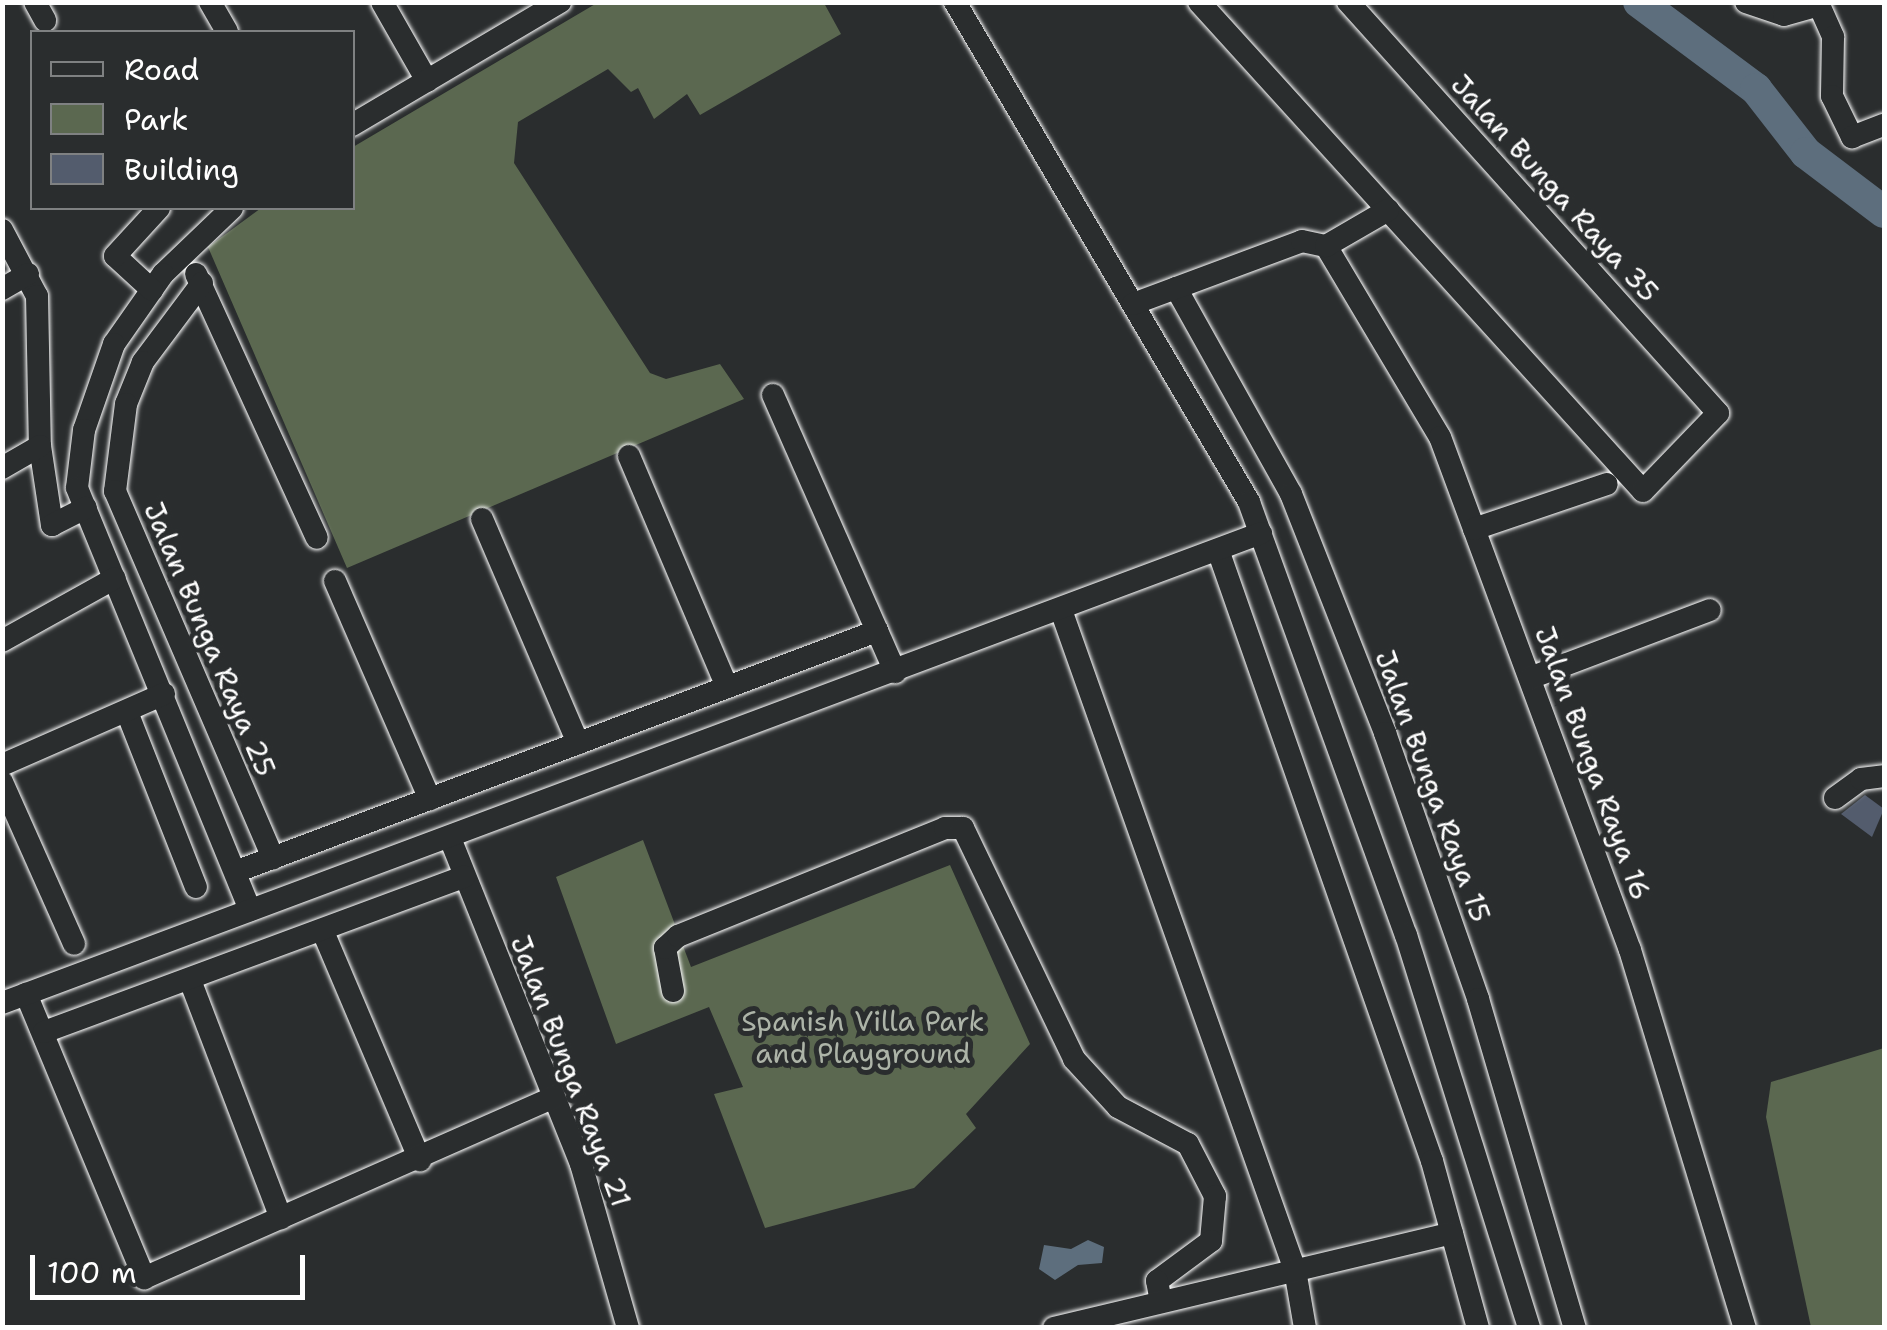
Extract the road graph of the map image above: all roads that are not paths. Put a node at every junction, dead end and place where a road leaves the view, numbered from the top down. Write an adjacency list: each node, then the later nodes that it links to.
1 (210, 2): 8 (street)
2 (382, 2): 9 (street)
3 (955, 2): 23 (street)
4 (1199, 2): 14 (street)
5 (1348, 2): 14 (street, Jalan Bunga Raya 35)
6 (1746, 2): 11 (street)
7 (556, 4): 9 (street)
8 (226, 30)
9 (427, 80): 10 (street)
10 (355, 123)
11 (1884, 124)
12 (157, 210): 22 (street)
13 (230, 210): 17 (street)
14 (1388, 210): 16 (street)
15 (2, 230): 18 (street)
16 (1326, 246): 20 (street); 31 (street, Jalan Bunga Raya 16)
17 (182, 255): 19 (street); 22 (street)
18 (28, 274): 21 (street); 25 (street)
19 (202, 283): 33 (street); 53 (street, Jalan Bunga Raya 25)
20 (1176, 288): 23 (street); 77 (street, Jalan Bunga Raya 15)
21 (2, 289)
22 (152, 290): 29 (street)
23 (1133, 304): 32 (street)
24 (773, 396): 39 (street)
25 (40, 446): 27 (street); 29 (street)
26 (629, 456): 43 (street)
27 (2, 468)
28 (1607, 484): 31 (street)
29 (86, 508): 35 (street)
30 (482, 519): 46 (street)
31 (1474, 529): 42 (street, Jalan Bunga Raya 16)
32 (1261, 533): 34 (street); 76 (street)
33 (317, 538)
34 (1218, 550): 37 (street); 68 (street)
35 (115, 578): 40 (street); 44 (street)
36 (335, 581): 51 (street)
37 (1061, 610): 41 (street); 69 (street)
38 (1710, 610): 42 (street)
39 (877, 632): 41 (street); 43 (street)
40 (2, 641)
41 (895, 672): 52 (street)
42 (1530, 678): 78 (street, Jalan Bunga Raya 16)
43 (727, 688): 46 (street)
44 (164, 694): 45 (street); 54 (street)
45 (127, 712): 47 (street); 56 (street)
46 (578, 743): 51 (street)
47 (2, 765)
48 (1884, 776): 50 (street)
49 (2, 782): 59 (street)
50 (1835, 798)
51 (430, 799): 53 (street)
52 (450, 838): 55 (street, Jalan Bunga Raya 21); 57 (street)
53 (273, 858): 54 (street)
54 (235, 872): 57 (street)
55 (464, 876): 58 (street); 65 (street, Jalan Bunga Raya 21)
56 (196, 888)
57 (250, 910): 62 (street)
58 (324, 934): 60 (street); 66 (street)
59 (74, 944)
60 (190, 980): 64 (street); 67 (street)
61 (673, 990): 70 (street)
62 (26, 994): 63 (street); 64 (street)
63 (2, 1003)
64 (44, 1032): 67 (street)
65 (554, 1098): 66 (street); 72 (street, Jalan Bunga Raya 21)
66 (420, 1160): 67 (street)
67 (281, 1218)
68 (1452, 1233): 69 (street); 75 (street)
69 (1294, 1270): 70 (street); 74 (street)
70 (1161, 1302): 71 (street)
71 (1134, 1318): 73 (street)
72 (628, 1328)
73 (1054, 1328)
74 (1305, 1328)
75 (1478, 1328)
76 (1529, 1328)
77 (1575, 1328)
78 (1745, 1328)

